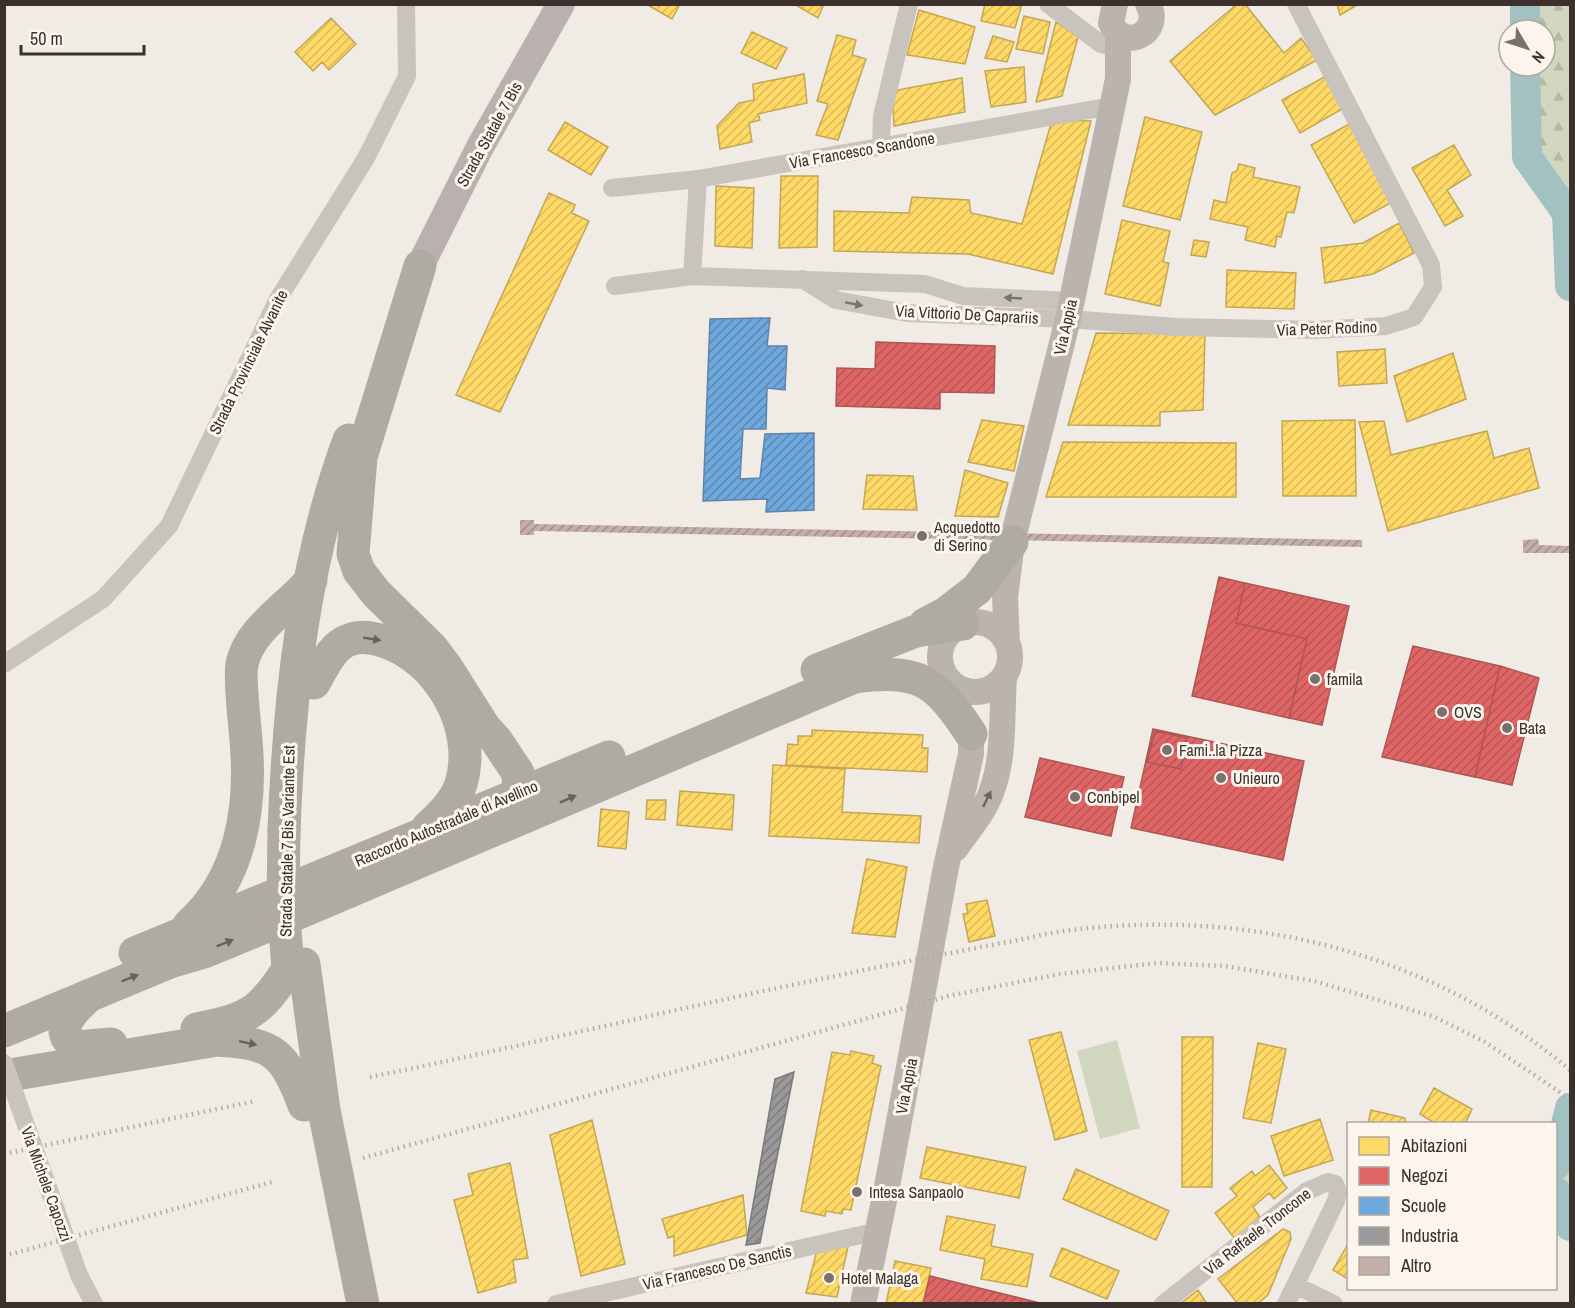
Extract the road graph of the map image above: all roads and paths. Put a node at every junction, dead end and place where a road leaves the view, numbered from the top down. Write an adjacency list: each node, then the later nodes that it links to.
1 (406, 4): 26 (street, Strada Provinciale Alvanite)
2 (561, 4): 12 (main road, Strada Statale 7 Bis)
3 (909, 4): 9 (street)
4 (1048, 4): 7 (street)
5 (1115, 4): 7 (street, Via Appia)
6 (1296, 4): 17 (street, Via Peter Rodino)
7 (1140, 25): 8 (street, Via Appia)
8 (1112, 106): 9 (street, Via Francesco Scandone); 17 (street, Via Appia)
9 (882, 146): 10 (street, Via Francesco Scandone)
10 (698, 179): 11 (street, Via Francesco Scandone); 13 (street)
11 (612, 188)
12 (420, 266): 19 (highway)
13 (692, 276): 14 (street, Via Vittorio De Caprariis); 15 (street, Via Vittorio De Caprariis)
14 (802, 279): 16 (street, Via Vittorio De Caprariis); 18 (street, Via Vittorio De Caprariis, one-way to 18)
15 (615, 286)
16 (954, 294): 17 (street, Via Vittorio De Caprariis, one-way to 16); 18 (street)
17 (1070, 310): 18 (street, Via Vittorio De Caprariis); 20 (street, Via Appia)
18 (956, 316)
19 (353, 454): 22 (highway, Strada Statale 7 Bis Variante Est); 27 (highway, Strada Statale 7 Bis Variante Est); 33 (highway)
20 (1012, 542): 21 (street, Via Appia); 24 (highway)
21 (1008, 574): 23 (street, Via Appia); 25 (street, Via Appia)
22 (311, 580): 27 (highway, Strada Statale 7 Bis Variante Est); 31 (highway)
23 (965, 624): 24 (highway); 25 (street); 30 (street, Via Appia)
24 (902, 636): 34 (highway, Raccordo Autostradale di Avellino)
25 (1007, 643): 29 (street, Via Appia)
26 (4, 664)
27 (306, 671): 31 (highway); 36 (highway, one-way to 36); 42 (highway, Strada Statale 7 Bis Variante Est)
28 (854, 677): 30 (highway); 32 (highway); 40 (highway, Raccordo Autostradale di Avellino, one-way to 28)
29 (1004, 678): 30 (street); 38 (street, Via Appia, one-way to 29)
30 (949, 681): 32 (street, Via Appia)
31 (243, 683): 37 (highway)
32 (971, 734): 38 (street, Via Appia)
33 (496, 740): 34 (highway); 35 (highway)
34 (588, 766): 35 (highway, Raccordo Autostradale di Avellino)
35 (519, 793): 36 (highway, Raccordo Autostradale di Avellino); 40 (highway)
36 (418, 836): 39 (highway, Raccordo Autostradale di Avellino)
37 (240, 845): 39 (highway); 41 (highway)
38 (946, 867): 49 (street, Via Appia)
39 (293, 887): 41 (highway, Raccordo Autostradale di Avellino)
40 (350, 892): 43 (highway, Raccordo Autostradale di Avellino, one-way to 40)
41 (170, 938): 44 (highway, Raccordo Autostradale di Avellino)
42 (296, 966): 43 (highway); 48 (highway, Strada Statale 7 Bis Variante Est); 53 (highway, Strada Statale 7 Bis Variante Est)
43 (90, 994): 45 (highway, Raccordo Autostradale di Avellino)
44 (4, 1008)
45 (4, 1031)
46 (4, 1063): 51 (street, Via Michele Capozzi, bridge)
47 (4, 1076): 48 (highway, one-way to 48)
48 (304, 1105): 52 (highway, Strada Statale 7 Bis Variante Est)
49 (878, 1231): 54 (street, Via Francesco De Sanctis); 55 (street, Via Appia)
50 (1295, 1285): 56 (street, Via Raffaele Troncone); 57 (street, Via Raffaele Troncone); 58 (street)
51 (94, 1304)
52 (342, 1304)
53 (363, 1304)
54 (556, 1304)
55 (863, 1304)
56 (1163, 1304)
57 (1286, 1304)
58 (1334, 1304)

